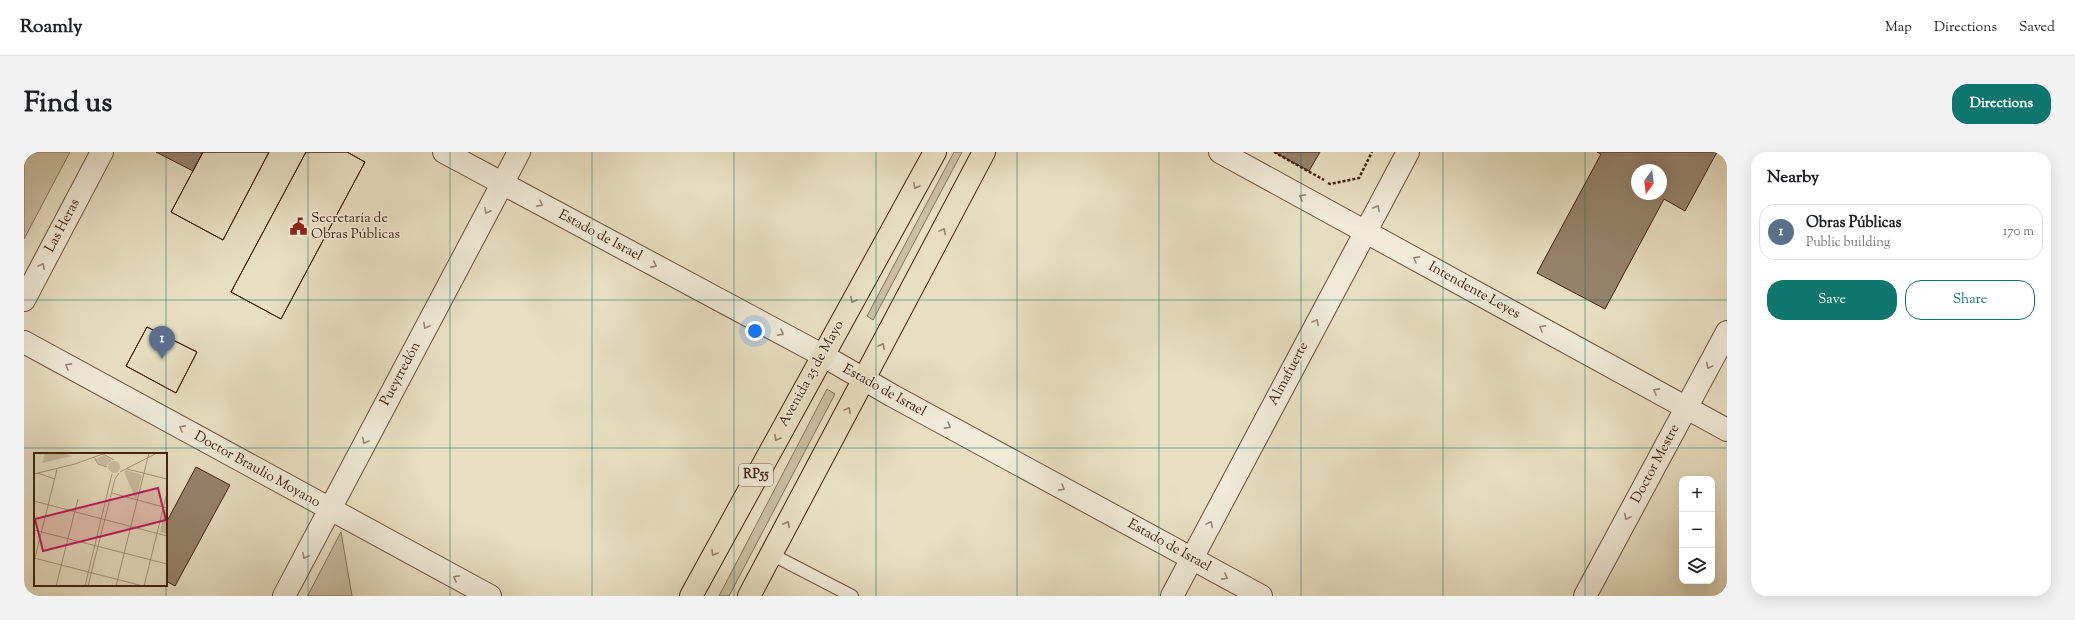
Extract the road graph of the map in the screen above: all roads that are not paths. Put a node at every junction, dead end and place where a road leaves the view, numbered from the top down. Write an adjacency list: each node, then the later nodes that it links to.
1 (102, 152): 10 (street, Las Heras, one-way to 1)
2 (444, 152): 8 (street, Estado de Israel)
3 (519, 152): 8 (street, Pueyrredón)
4 (935, 152): 13 (main road, Avenida 25 de Mayo / RP55, one-way to 13)
5 (984, 152): 14 (main road, one-way to 5)
6 (1220, 152): 9 (street, Intendente Leyes, one-way to 6)
7 (1408, 152): 9 (street, Almafuerte, one-way to 7)
8 (502, 184): 13 (street, Estado de Israel, one-way to 13); 17 (street, Pueyrredón, one-way to 17)
9 (1364, 231): 15 (street, Intendente Leyes, one-way to 9); 19 (street, Almafuerte, one-way to 9)
10 (24, 300)
11 (1727, 332): 15 (street, Doctor Mestre, one-way to 15)
12 (24, 342): 17 (street, Doctor Braulio Moyano, one-way to 12)
13 (822, 355): 14 (street, Estado de Israel); 22 (main road, Avenida 25 de Mayo / RP55, one-way to 22)
14 (864, 380): 18 (main road, one-way to 14); 19 (street, Estado de Israel, one-way to 19)
15 (1686, 408): 16 (street, Intendente Leyes); 27 (street, Doctor Mestre, one-way to 27)
16 (1727, 430)
17 (329, 509): 20 (street, Pueyrredón, one-way to 20); 21 (street, Doctor Braulio Moyano, one-way to 17)
18 (771, 554): 23 (main road); 24 (lane)
19 (1192, 558): 25 (street, Almafuerte); 26 (street, Estado de Israel, one-way to 26)
20 (284, 596)
21 (490, 596)
22 (691, 596)
23 (749, 596)
24 (852, 596)
25 (1172, 596)
26 (1261, 596)
27 (1585, 596)

